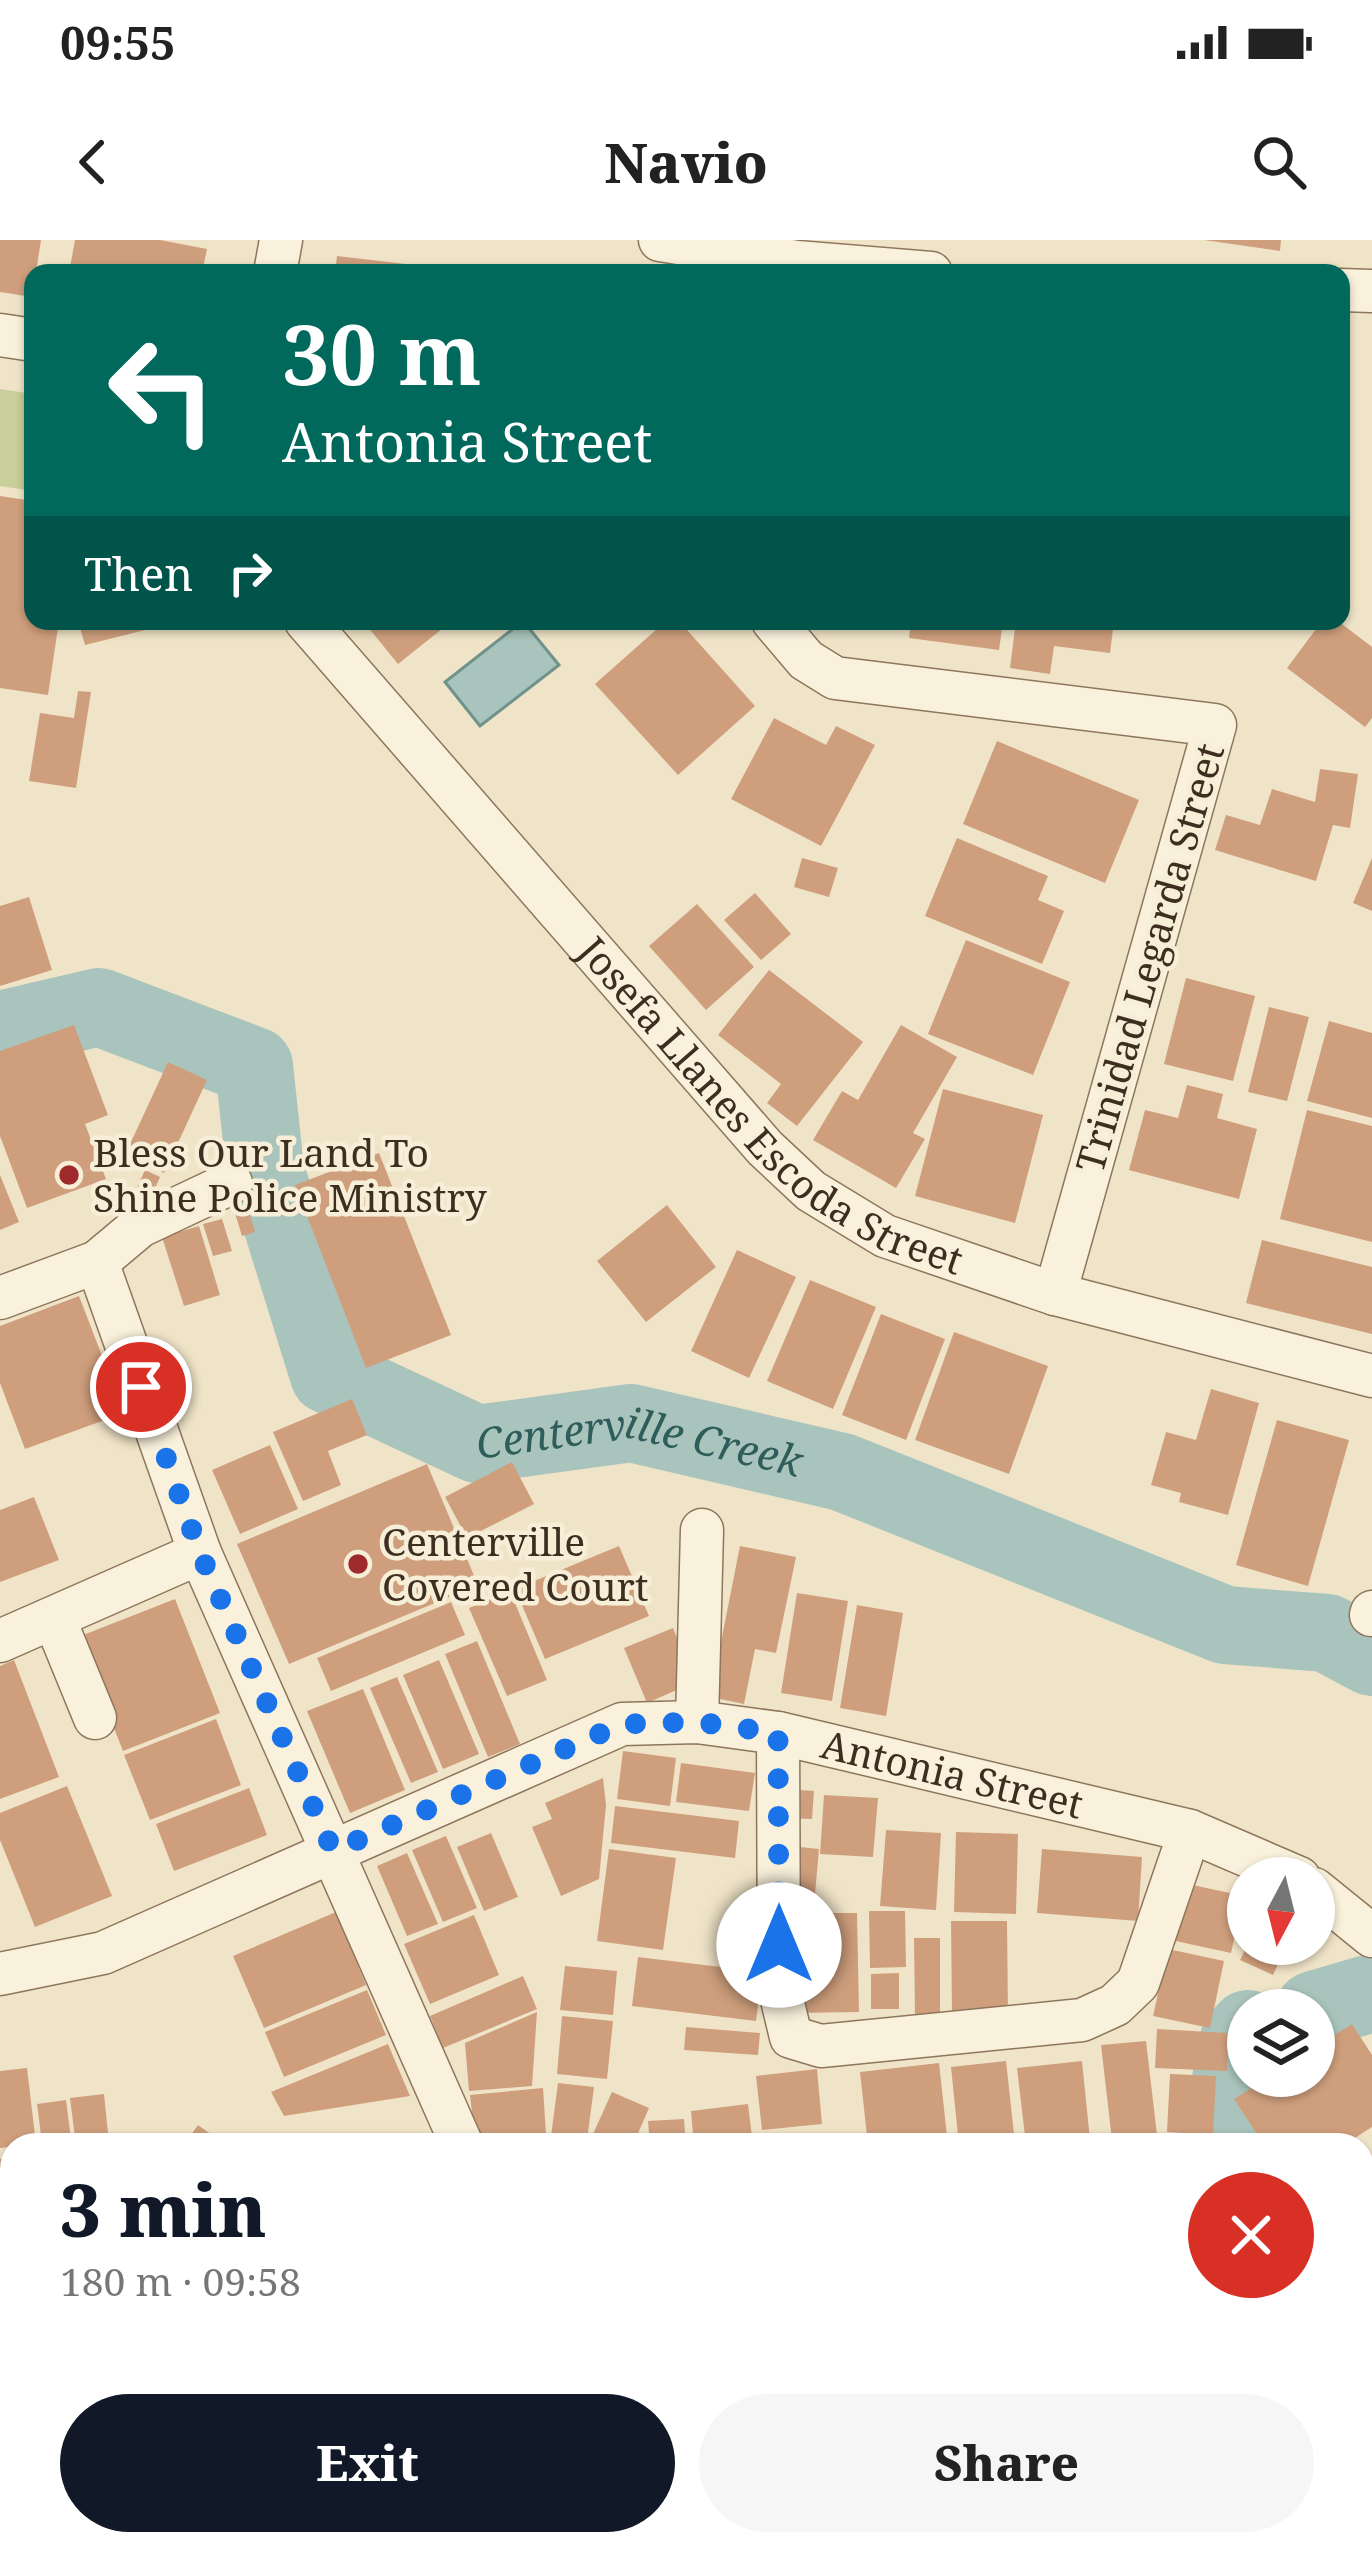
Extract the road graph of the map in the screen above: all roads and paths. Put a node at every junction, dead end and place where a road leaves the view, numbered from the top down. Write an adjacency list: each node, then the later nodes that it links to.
1 (661, 240): 2 (street)
2 (782, 264)
3 (314, 630): 7 (street, Josefa Llanes Escoda Street)
4 (781, 630): 7 (street, Trinidad Legarda Street)
5 (231, 1183): 6 (street)
6 (97, 1262): 8 (street); 11 (street)
7 (1055, 1294): 9 (street, Josefa Llanes Escoda Street)
8 (0, 1298)
9 (1372, 1376)
10 (702, 1530): 15 (street)
11 (200, 1553): 12 (street); 18 (street)
12 (54, 1618): 13 (street); 14 (street)
13 (0, 1641)
14 (94, 1718)
15 (698, 1722): 16 (street, Antonia Street); 18 (street, Antonia Street)
16 (778, 1733): 17 (street, Antonia Street); 17 (street)
17 (1190, 1831): 19 (street, Antonia Street)
18 (333, 1851): 22 (street, Antonia Street); 23 (street)
19 (1250, 1857)
20 (1335, 1905): 21 (street)
21 (1372, 1936)
22 (0, 1974)
23 (457, 2133)

